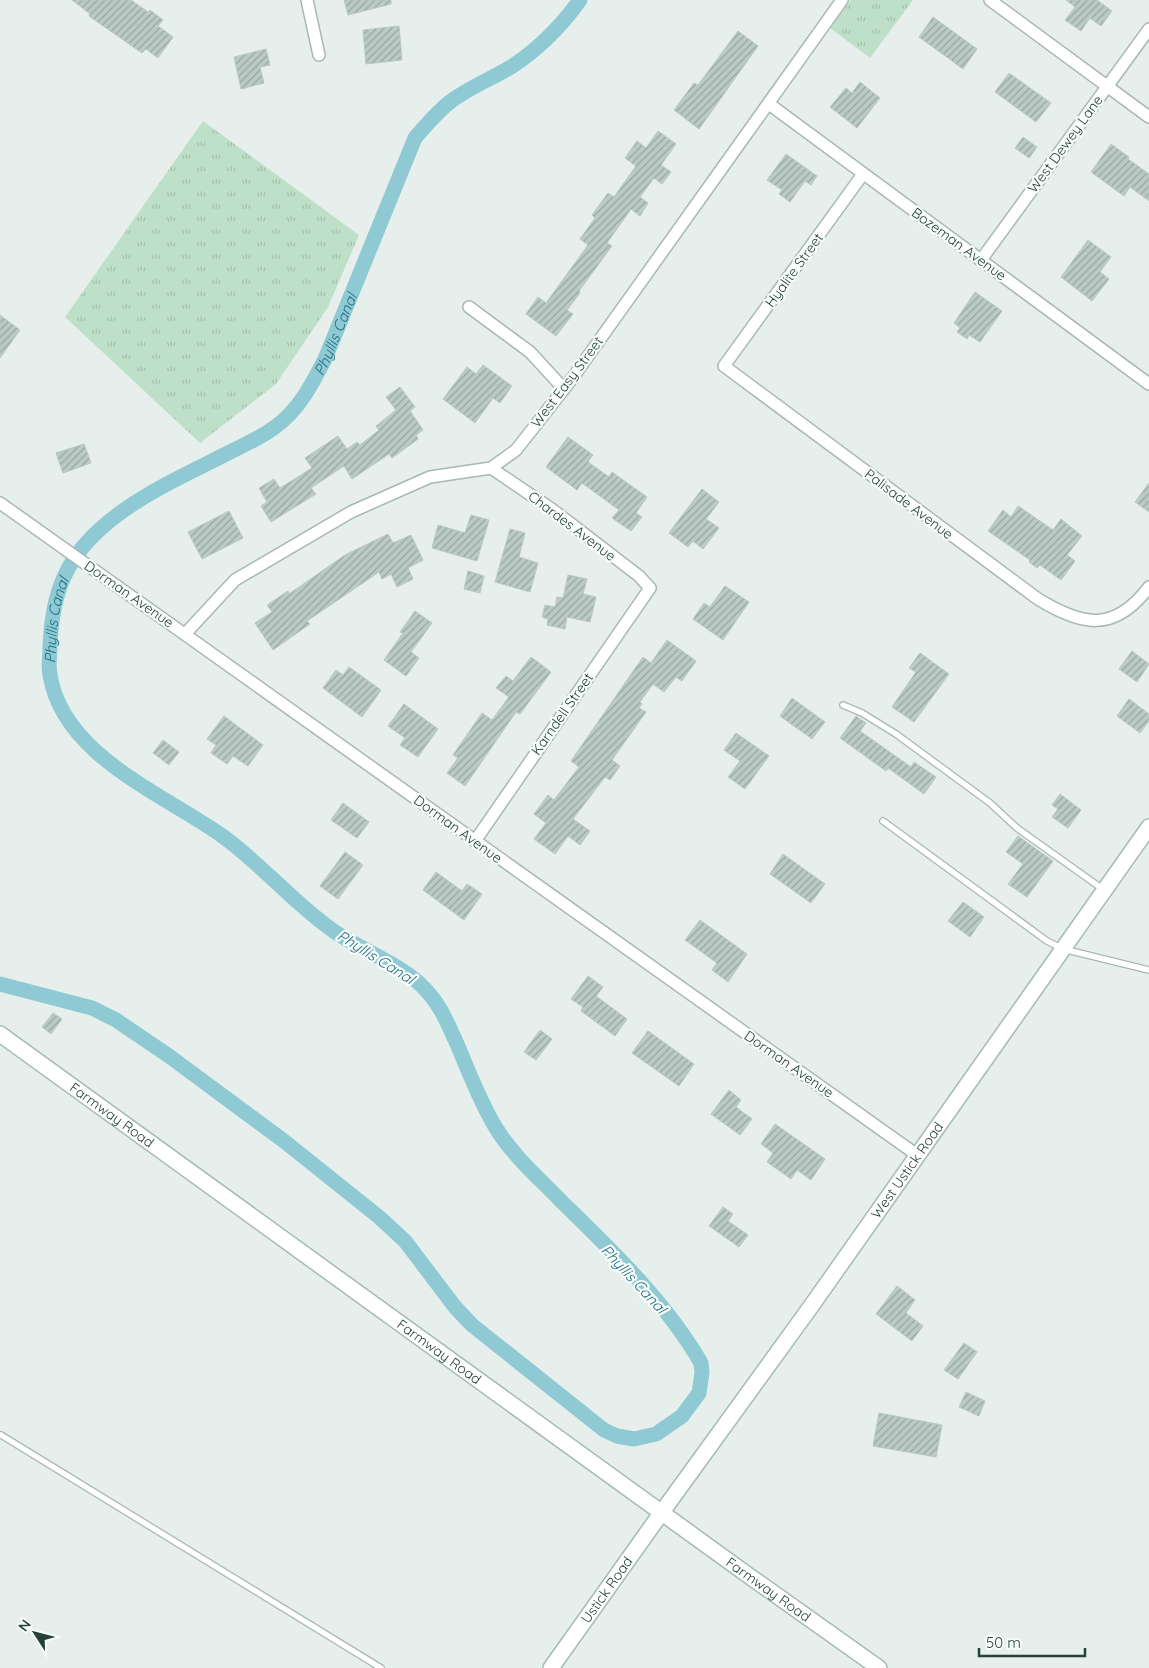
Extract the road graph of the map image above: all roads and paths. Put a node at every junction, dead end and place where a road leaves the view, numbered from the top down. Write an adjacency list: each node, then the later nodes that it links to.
1 (307, 0): 5 (street)
2 (842, 0): 7 (street, West Easy Street)
3 (990, 0): 6 (street)
4 (1149, 29): 6 (street, West Dewey Lane)
5 (319, 55)
6 (1107, 86): 8 (street); 10 (street, West Dewey Lane)
7 (769, 104): 9 (street, Bozeman Avenue); 14 (street, West Easy Street)
8 (1149, 117)
9 (863, 174): 10 (street, Bozeman Avenue); 12 (street, Hyalite Street)
10 (981, 260): 13 (street, Bozeman Avenue)
11 (469, 307): 14 (street)
12 (724, 366): 17 (street, Palisade Avenue)
13 (1149, 384)
14 (564, 389): 15 (street, West Easy Street)
15 (491, 468): 18 (street, Chardes Avenue); 19 (street, West Easy Street)
16 (0, 503): 19 (street, Dorman Avenue)
17 (1149, 587)
18 (650, 588): 23 (street, Karndell Street)
19 (185, 634): 23 (street, Dorman Avenue)
20 (843, 705): 24 (lane)
21 (883, 821): 25 (lane)
22 (1149, 827): 24 (main road, West Ustick Road)
23 (475, 840): 28 (street, Dorman Avenue)
24 (1104, 890): 25 (main road, West Ustick Road)
25 (1063, 949): 26 (lane); 28 (main road, West Ustick Road)
26 (1149, 970)
27 (0, 1034): 30 (main road, Farmway Road)
28 (917, 1155): 30 (main road, West Ustick Road)
29 (1, 1435): 31 (lane)
30 (662, 1512): 32 (main road, Ustick Road); 33 (main road, Farmway Road)
31 (381, 1668)
32 (551, 1668)
33 (879, 1668)

